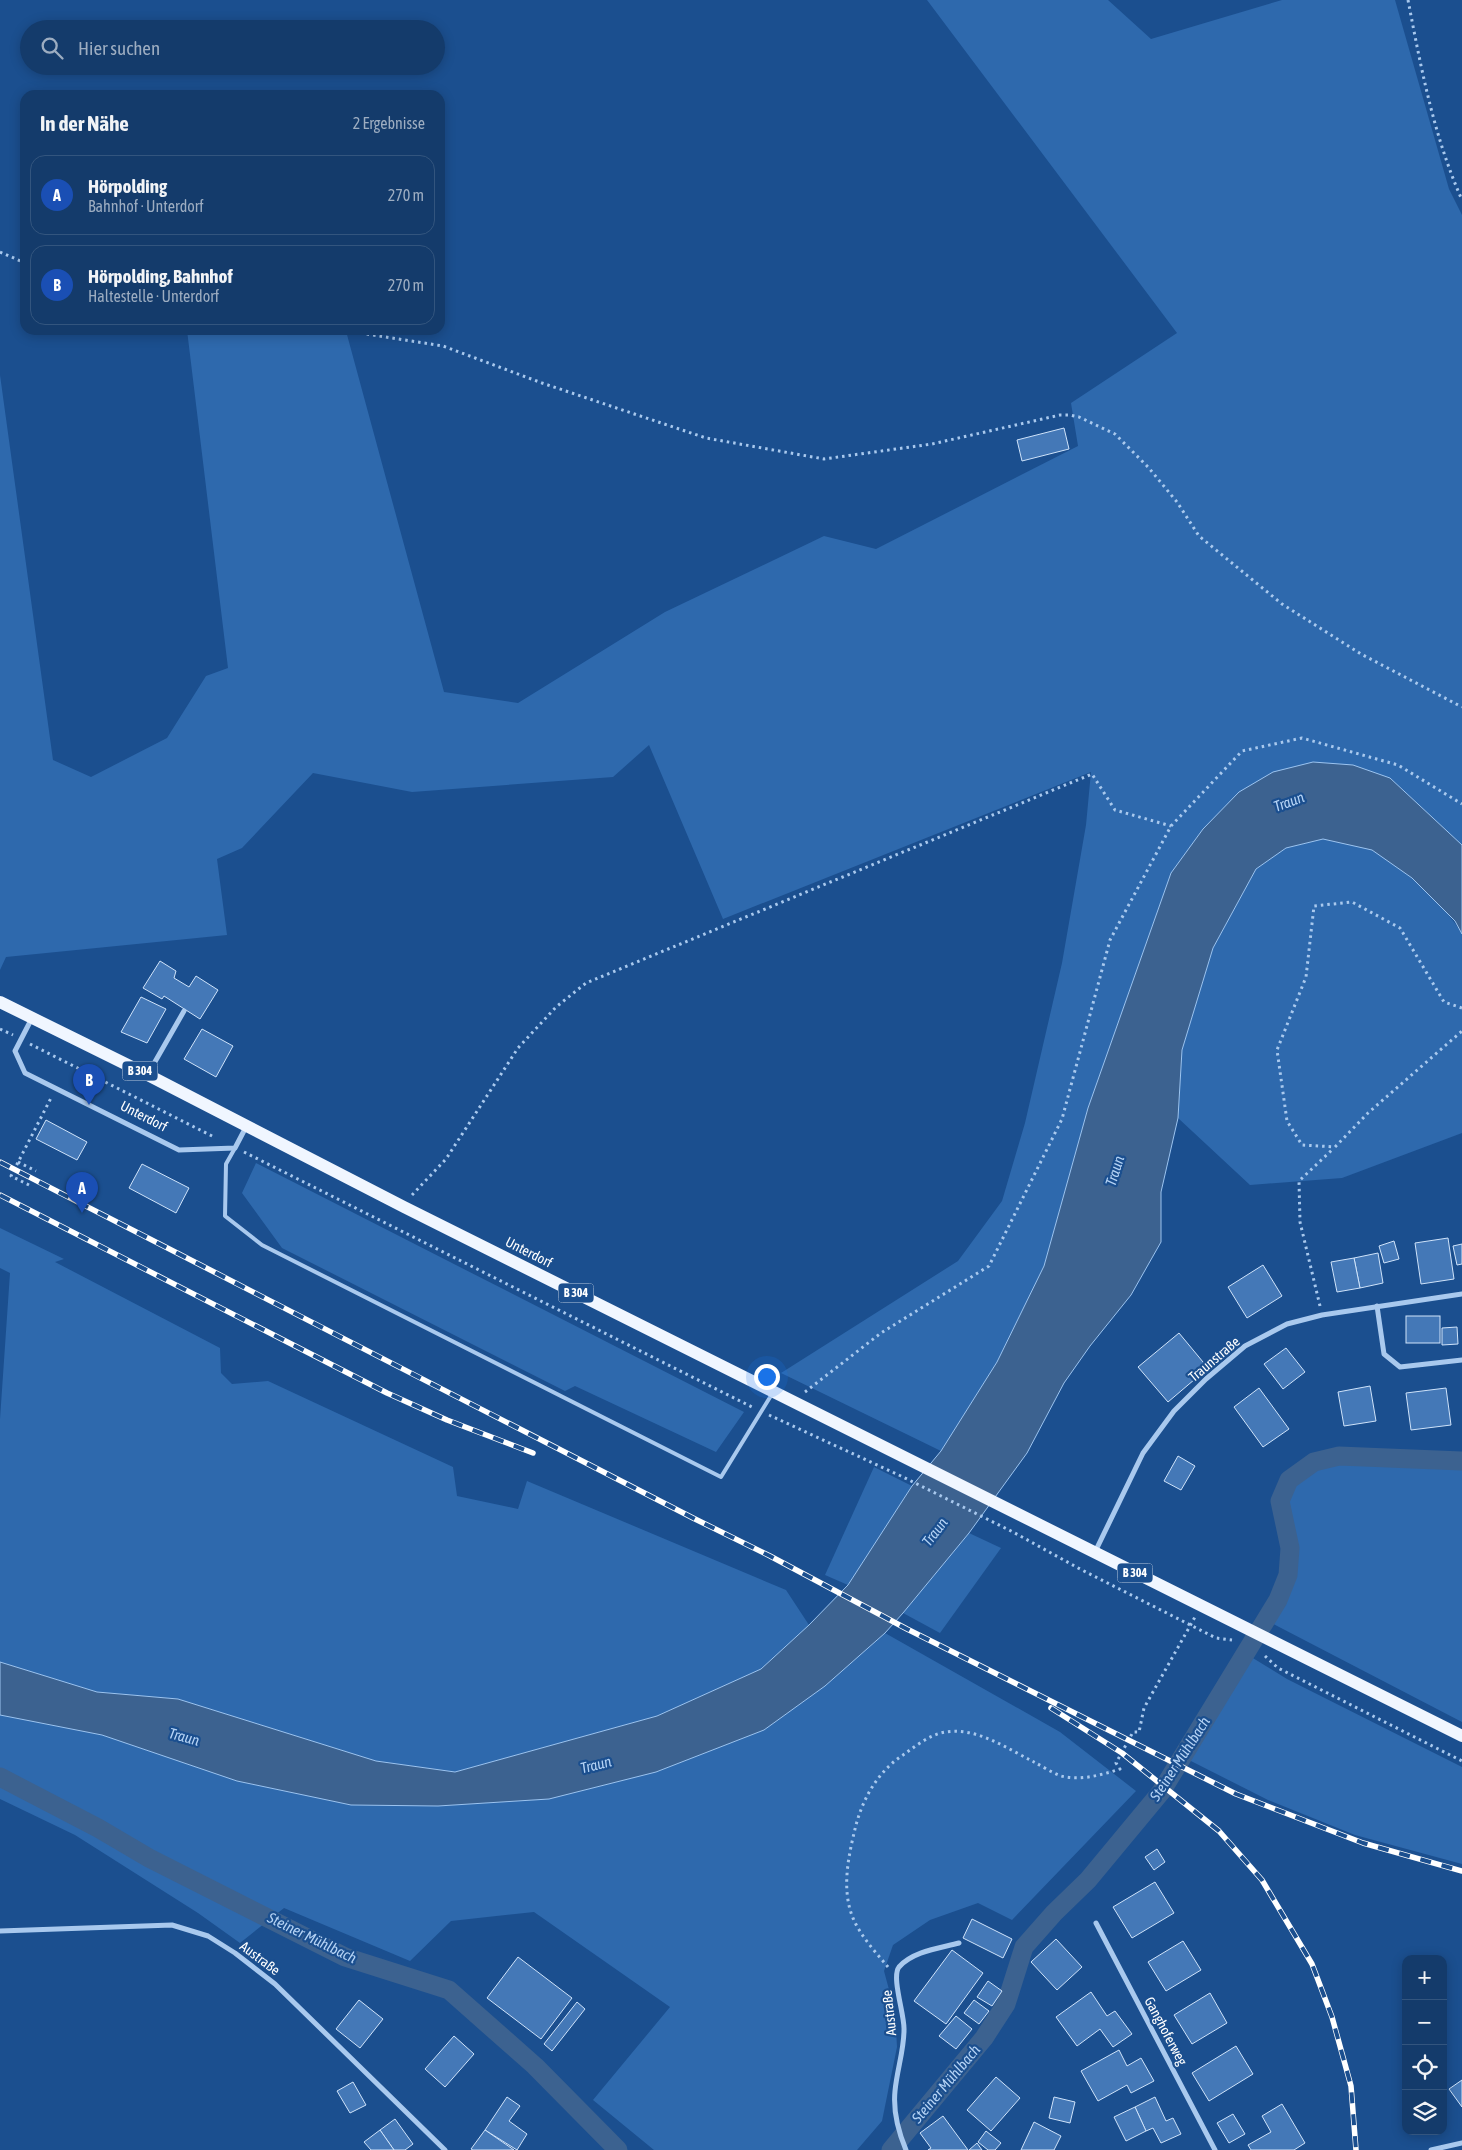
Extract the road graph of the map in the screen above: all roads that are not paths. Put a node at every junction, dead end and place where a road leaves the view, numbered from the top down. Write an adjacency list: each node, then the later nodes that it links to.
1 (0, 1002): 3 (main road, Unterdorf / B 304)
2 (184, 1011): 4 (street)
3 (32, 1018): 4 (main road, Unterdorf / B 304); 6 (street, Unterdorf)
4 (148, 1075): 5 (main road, Unterdorf / B 304)
5 (246, 1127): 6 (street); 10 (main road, Unterdorf / B 304)
6 (235, 1148): 10 (lane)
7 (1462, 1294): 8 (street, Traunstraße)
8 (1377, 1306): 9 (street); 11 (street, Traunstraße)
9 (1462, 1360)
10 (773, 1392): 11 (main road, Unterdorf / B 304)
11 (1095, 1552): 12 (main road, B 304)
12 (1462, 1736)
13 (1096, 1923): 19 (street, Ganghoferweg)
14 (0, 1931): 17 (street, Austraße)
15 (959, 1943): 18 (street, Austraße)
16 (1462, 2143): 20 (street)
17 (445, 2150)
18 (906, 2150)
19 (1215, 2150)
20 (1431, 2150)

